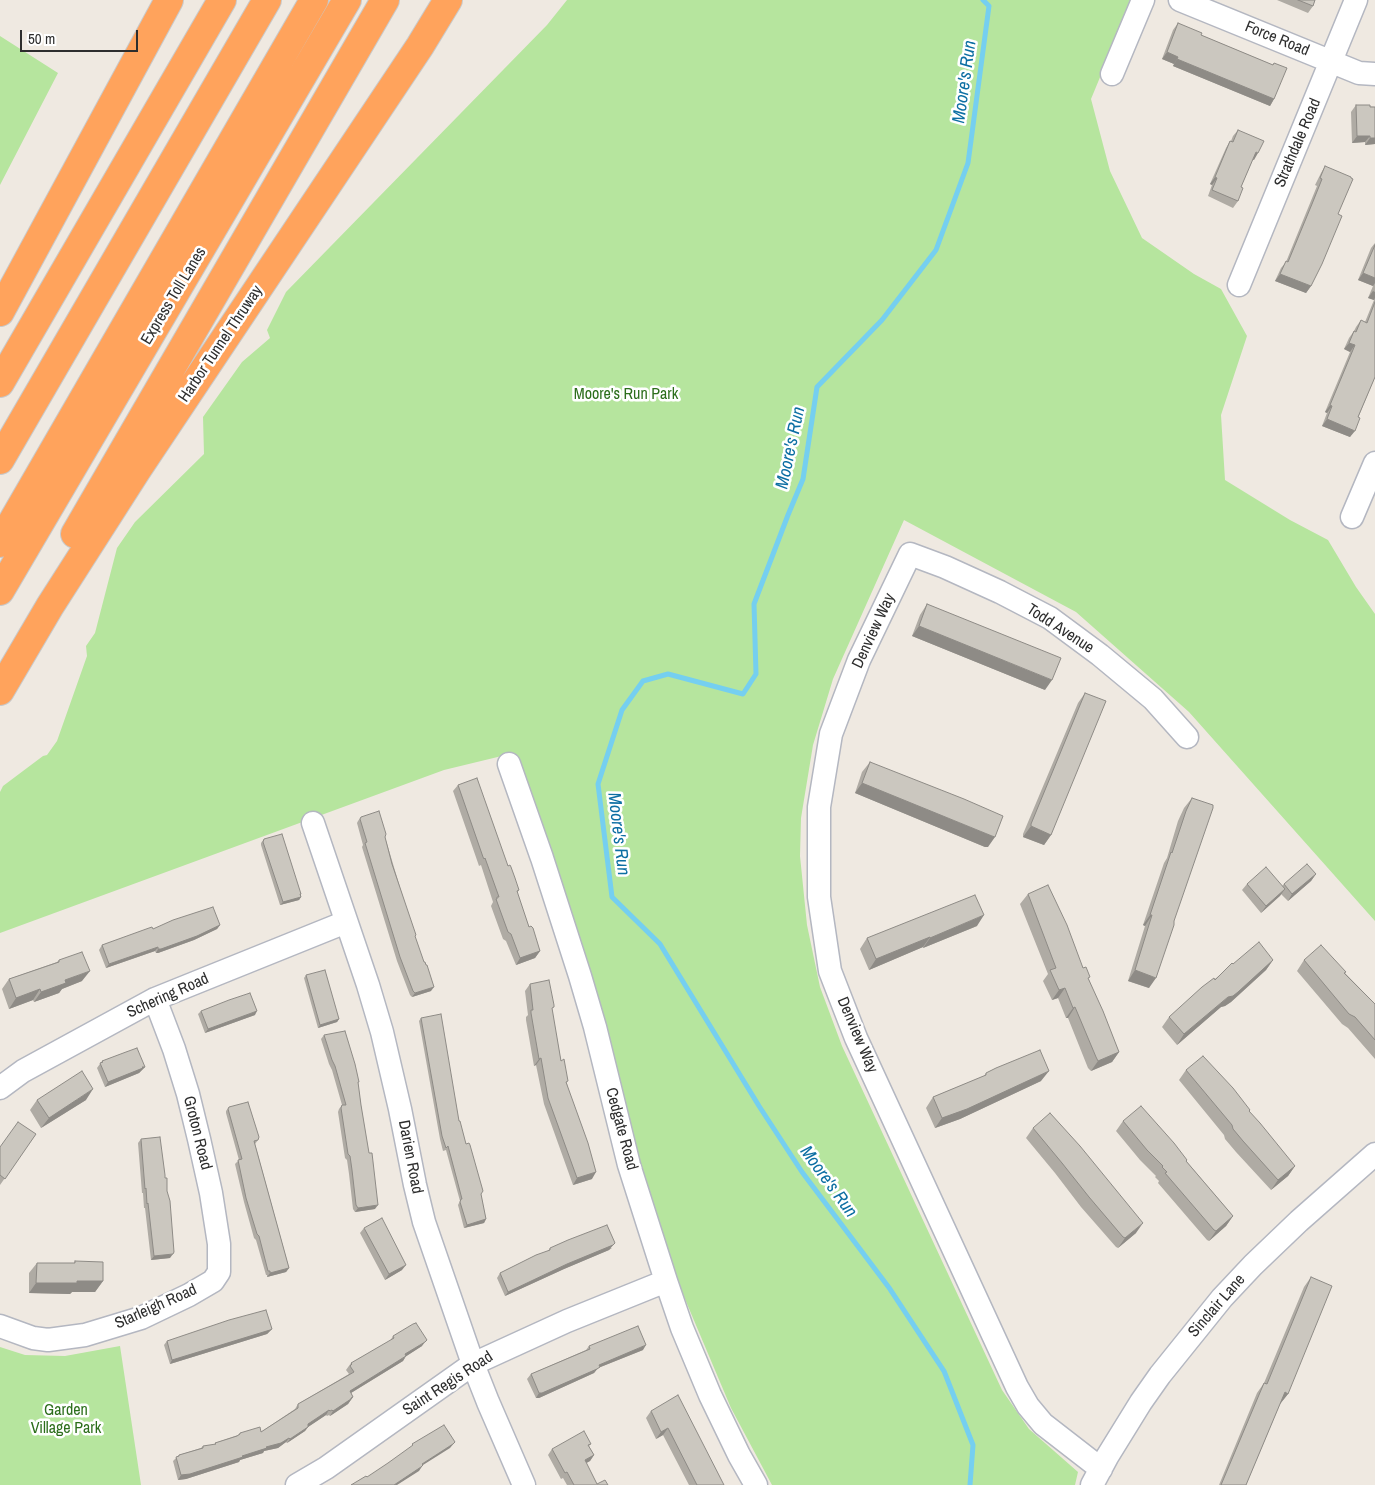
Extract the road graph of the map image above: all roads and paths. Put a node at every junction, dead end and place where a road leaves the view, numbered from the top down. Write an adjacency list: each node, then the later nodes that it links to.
1 (169, 0): 16 (highway)
2 (222, 0): 17 (highway)
3 (267, 0): 18 (highway)
4 (296, 0): 20 (highway)
5 (314, 0): 22 (highway, Express Toll Lanes)
6 (347, 0): 24 (highway, Express Toll Lanes)
7 (385, 0): 25 (highway)
8 (448, 0): 26 (highway, Harbor Tunnel Thruway)
9 (1143, 0): 13 (street)
10 (1180, 0): 12 (street, Force Road)
11 (1356, 0): 12 (street, Strathdale Road)
12 (1332, 62): 14 (street, Force Road); 15 (street, Strathdale Road)
13 (1112, 74)
14 (1375, 74)
15 (1239, 285)
16 (0, 312)
17 (0, 383)
18 (0, 460)
19 (1375, 463): 21 (street)
20 (0, 511)
21 (1352, 517)
22 (0, 543)
23 (910, 554): 27 (street, Todd Avenue); 38 (street, Denview Way)
24 (0, 591)
25 (0, 660)
26 (0, 691)
27 (1187, 737)
28 (509, 764): 35 (street, Cedgate Road)
29 (313, 823): 30 (street, Darien Road)
30 (346, 922): 31 (street, Schering Road); 37 (street, Darien Road)
31 (155, 999): 32 (street, Schering Road); 34 (street, Groton Road)
32 (0, 1088)
33 (1375, 1154): 38 (street, Sinclair Lane)
34 (219, 1272): 36 (street, Starleigh Road)
35 (666, 1281): 37 (street, Saint Regis Road); 41 (street, Cedgate Road)
36 (0, 1326)
37 (473, 1364): 39 (street, Saint Regis Road); 40 (street, Darien Road)
38 (1096, 1477)
39 (297, 1485)
40 (524, 1485)
41 (756, 1485)

